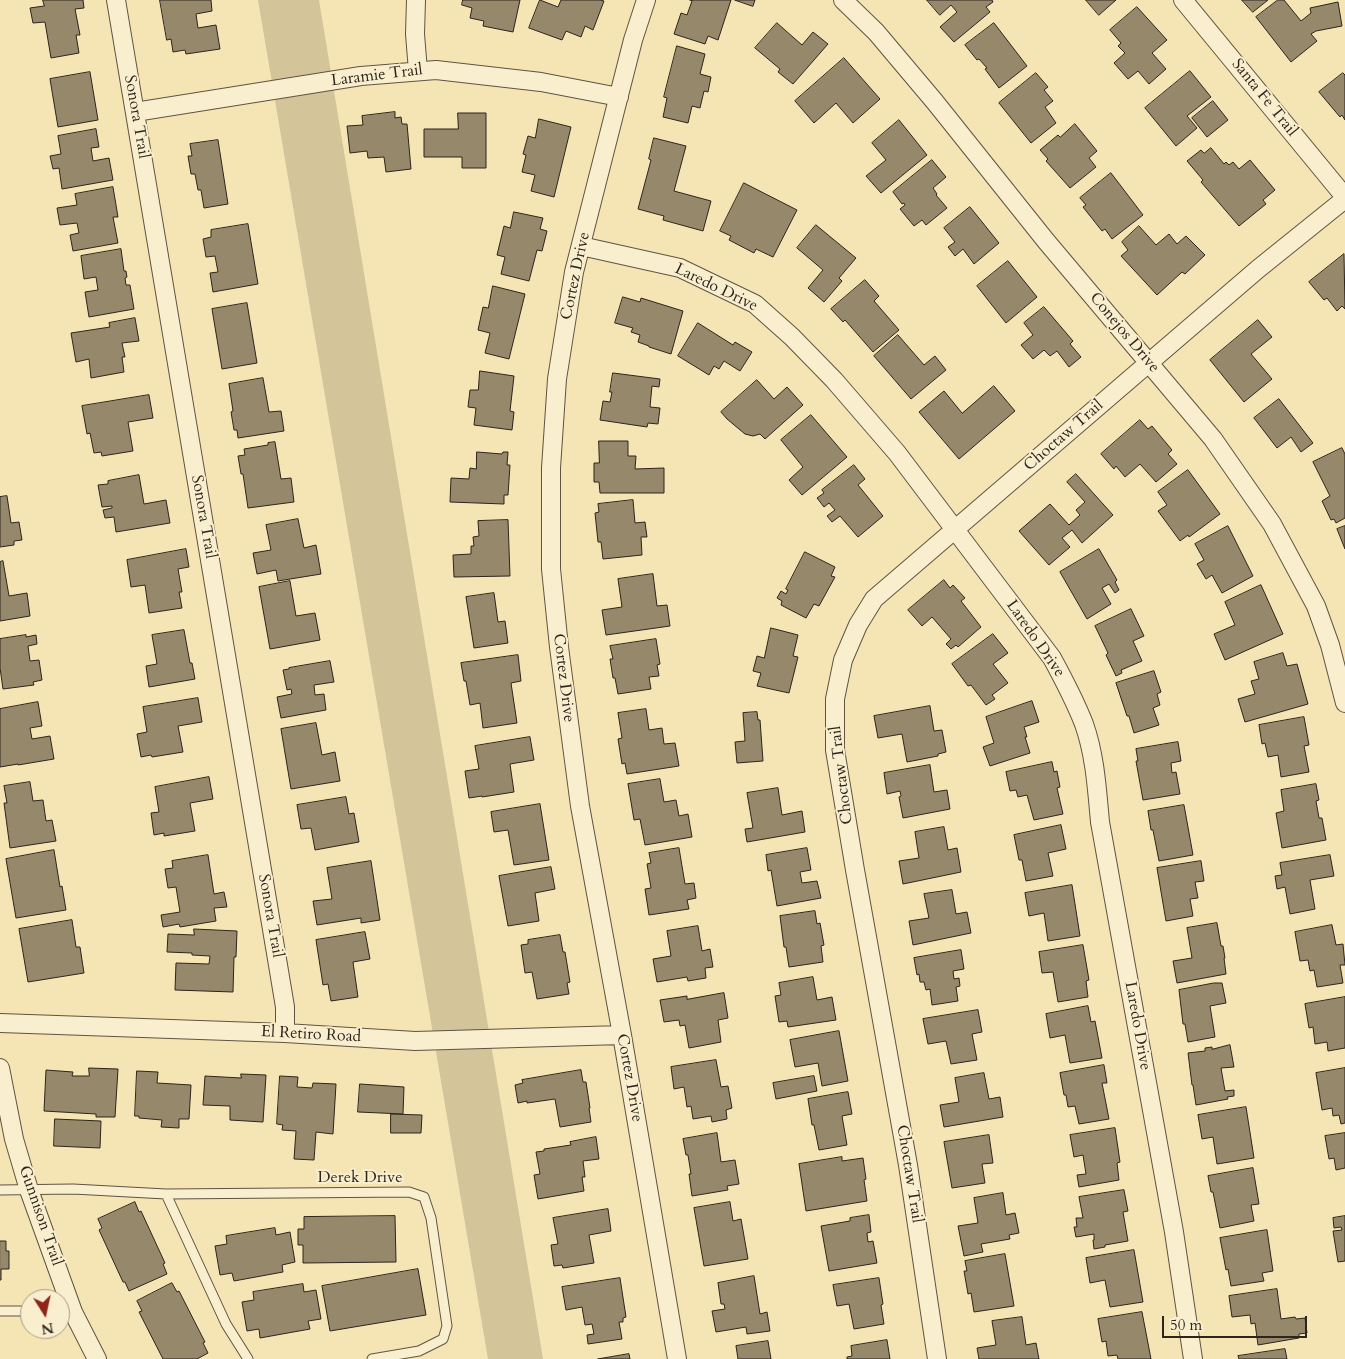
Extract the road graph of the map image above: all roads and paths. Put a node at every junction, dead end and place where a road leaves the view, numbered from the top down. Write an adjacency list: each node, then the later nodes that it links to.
1 (116, 0): 8 (street, Sonora Trail)
2 (416, 0): 6 (street)
3 (646, 0): 7 (street, Cortez Drive)
4 (843, 0): 11 (street, Conejos Drive)
5 (1183, 0): 9 (street, Santa Fe Trail)
6 (418, 71): 7 (street, Laramie Trail); 8 (street, Laramie Trail)
7 (619, 97): 10 (street, Cortez Drive)
8 (134, 112): 15 (street, Sonora Trail)
9 (1345, 198): 11 (street, Choctaw Trail)
10 (581, 246): 12 (street, Laredo Drive); 16 (street, Cortez Drive)
11 (1149, 363): 12 (street, Choctaw Trail); 13 (street, Conejos Drive)
12 (955, 530): 29 (street, Choctaw Trail); 30 (street, Laredo Drive)
13 (1345, 703)
14 (0, 1022): 15 (street, El Retiro Road)
15 (285, 1034): 16 (street, El Retiro Road)
16 (622, 1035): 28 (street, Cortez Drive)
17 (0, 1068): 19 (street, Gunnison Trail)
18 (0, 1190): 19 (lane, Derek Drive)
19 (29, 1190): 20 (lane, Derek Drive); 21 (street, Gunnison Trail)
20 (166, 1194): 26 (lane); 27 (lane, Derek Drive)
21 (60, 1289)
22 (0, 1311): 23 (lane)
23 (20, 1311)
24 (70, 1317): 25 (street, Gunnison Trail)
25 (97, 1359)
26 (248, 1359)
27 (372, 1359)
28 (677, 1359)
29 (937, 1359)
30 (1193, 1359)

